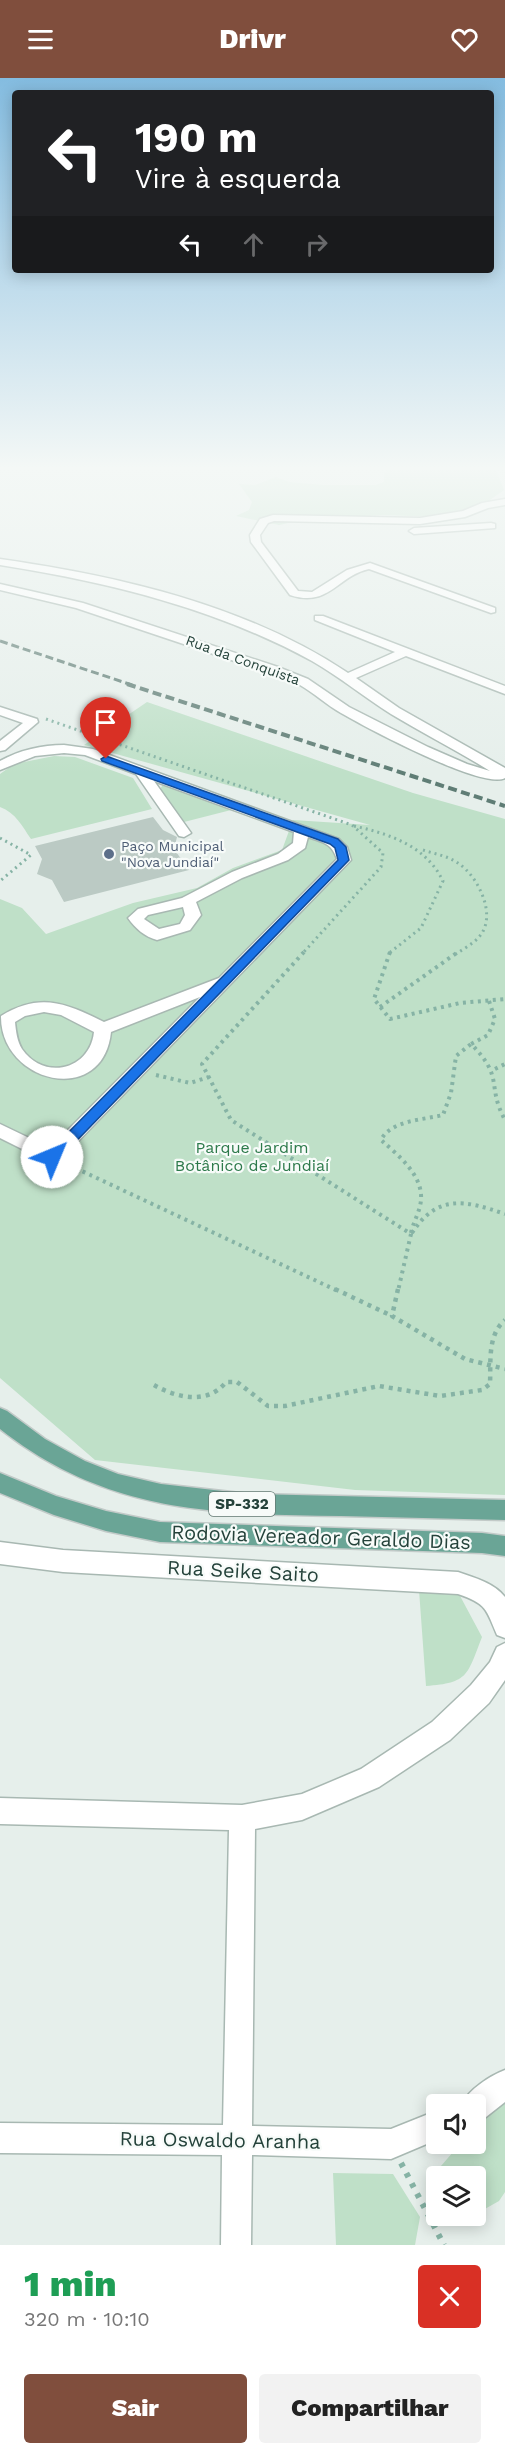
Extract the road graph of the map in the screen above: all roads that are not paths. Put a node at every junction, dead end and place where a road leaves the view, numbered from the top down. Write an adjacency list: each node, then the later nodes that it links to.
1 (58, 571): 9 (street)
2 (278, 571): 3 (street)
3 (353, 571)
4 (384, 571): 6 (street)
5 (0, 587): 15 (street, Rua da Conquista)
6 (491, 610)
7 (319, 618): 8 (street)
8 (406, 651): 9 (street); 10 (street)
9 (346, 678): 15 (street)
10 (505, 690)
11 (0, 711): 12 (street)
12 (0, 747)
13 (0, 766): 14 (street)
14 (142, 773): 16 (street); 17 (street)
15 (505, 777)
16 (301, 829): 18 (street); 19 (street)
17 (184, 833)
18 (187, 901)
19 (227, 980): 20 (street); 21 (street)
20 (103, 1029): 20 (street)
21 (0, 1130)
22 (0, 1417): 24 (main road, Rodovia Vereador Geraldo Dias / SP-332)
23 (0, 1483): 25 (main road, Rodovia Vereador Geraldo Dias / SP-332)
24 (505, 1510)
25 (505, 1546)
26 (0, 1553): 27 (street, Rua Seike Saito)
27 (505, 1627)
28 (505, 1655): 30 (street)
29 (0, 1811): 30 (street)
30 (242, 1818): 35 (street)
31 (505, 2084): 32 (street)
32 (486, 2099)
33 (426, 2130): 35 (street, Rua Oswaldo Aranha)
34 (0, 2138): 35 (street, Rua Oswaldo Aranha)
35 (238, 2140): 36 (street)
36 (236, 2245)

